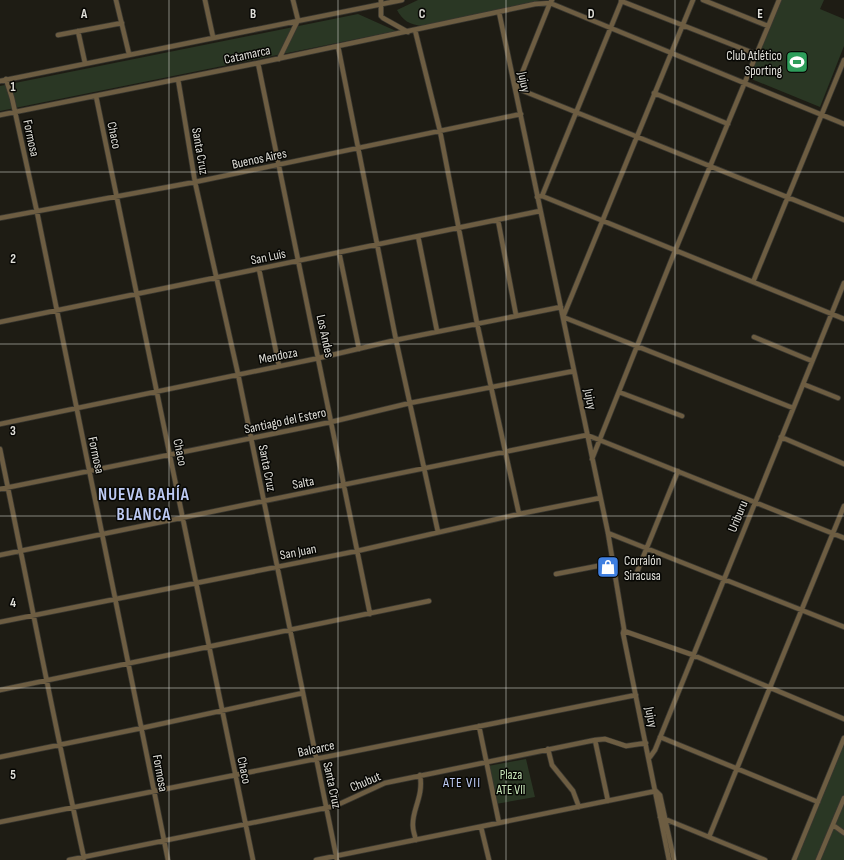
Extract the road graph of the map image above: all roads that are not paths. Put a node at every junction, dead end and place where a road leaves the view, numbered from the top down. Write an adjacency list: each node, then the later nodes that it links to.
1 (116, 0): 13 (street)
2 (205, 0): 21 (street)
3 (293, 0): 12 (street)
4 (402, 0): 9 (street)
5 (622, 0): 14 (street); 16 (street)
6 (693, 0): 14 (street)
7 (703, 0): 15 (street)
8 (778, 0): 15 (street)
9 (382, 2): 12 (street); 19 (street)
10 (551, 2): 11 (street, Catamarca); 16 (street); 34 (street)
11 (499, 12): 17 (street, Catamarca); 34 (street, Jujuy)
12 (298, 20): 21 (street); 26 (street)
13 (122, 22): 18 (street); 24 (street)
14 (682, 25): 23 (street); 25 (street)
15 (768, 26): 25 (street)
16 (609, 29): 23 (street); 38 (street)
17 (415, 30): 19 (street, Catamarca); 44 (street)
18 (78, 31): 20 (street); 28 (street)
19 (408, 32): 22 (street, Catamarca)
20 (58, 35)
21 (213, 37): 24 (street)
22 (338, 46): 26 (street, Catamarca); 46 (street)
23 (671, 53): 33 (street); 35 (street)
24 (129, 54): 28 (street)
25 (756, 54): 33 (street)
26 (279, 59): 29 (street, Catamarca)
27 (844, 60): 41 (street)
28 (85, 63): 30 (street)
29 (258, 63): 31 (street, Catamarca); 47 (street, Los Andes)
30 (6, 79): 32 (street); 37 (street, Formosa)
31 (178, 79): 36 (street, Catamarca); 49 (street, Santa Cruz)
32 (0, 81)
33 (744, 83): 41 (street); 42 (street)
34 (516, 88): 38 (street); 39 (street, Jujuy)
35 (654, 93): 42 (street); 45 (street)
36 (96, 96): 37 (street, Catamarca); 50 (street, Chaco)
37 (15, 112): 40 (street, Catamarca); 54 (street, Formosa)
38 (575, 112): 45 (street); 51 (street)
39 (521, 114): 44 (street, Buenos Aires); 51 (street, Jujuy)
40 (0, 115)
41 (822, 115): 43 (street); 52 (street)
42 (728, 124): 48 (street)
43 (844, 124)
44 (440, 131): 46 (street, Buenos Aires); 59 (street)
45 (635, 137): 48 (street); 58 (street)
46 (357, 147): 47 (street, Buenos Aires); 61 (street)
47 (279, 165): 49 (street, Buenos Aires); 64 (street, Los Andes)
48 (710, 168): 52 (street); 62 (street)
49 (195, 182): 50 (street, Buenos Aires); 66 (street, Santa Cruz)
50 (117, 196): 54 (street, Buenos Aires); 69 (street, Chaco)
51 (540, 197): 53 (street, Jujuy); 58 (street)
52 (788, 197): 57 (street); 67 (street)
53 (540, 211): 56 (street, San Luis); 70 (street, Jujuy)
54 (37, 212): 55 (street, Buenos Aires); 71 (street, Formosa)
55 (0, 218)
56 (498, 220): 59 (street, San Luis); 73 (street)
57 (844, 220)
58 (601, 221): 62 (street); 74 (street)
59 (460, 227): 60 (street, San Luis); 77 (street)
60 (418, 236): 61 (street, San Luis); 78 (street)
61 (378, 243): 63 (street, San Luis); 80 (street)
62 (675, 251): 67 (street); 81 (street)
63 (339, 252): 64 (street, San Luis); 82 (street)
64 (299, 260): 65 (street, San Luis); 83 (street, Los Andes)
65 (259, 269): 66 (street, San Luis); 85 (street)
66 (218, 277): 69 (street, San Luis); 87 (street, Santa Cruz)
67 (753, 282): 72 (street)
68 (844, 283): 72 (street, Uriburu)
69 (137, 294): 71 (street, San Luis); 90 (street, Chaco)
70 (561, 308): 73 (street, Mendoza); 74 (street, Jujuy)
71 (57, 310): 76 (street, San Luis); 94 (street, Formosa)
72 (831, 314): 75 (street); 84 (street, Uriburu)
73 (516, 315): 77 (street, Mendoza)
74 (563, 316): 81 (street); 86 (street, Jujuy)
75 (844, 319)
76 (0, 322)
77 (478, 323): 78 (street, Mendoza); 89 (street)
78 (437, 331): 80 (street, Mendoza)
79 (754, 337): 84 (street)
80 (396, 340): 82 (street, Mendoza); 93 (street)
81 (637, 345): 91 (street); 95 (street)
82 (359, 349): 83 (street, Mendoza)
83 (319, 358): 85 (street, Mendoza); 97 (street, Los Andes)
84 (812, 361): 88 (street, Uriburu)
85 (279, 366): 87 (street, Mendoza)
86 (574, 371): 89 (street, Santiago del Estero); 99 (street, Jujuy)
87 (238, 374): 90 (street, Mendoza); 101 (street, Santa Cruz)
88 (803, 384): 92 (street); 95 (street, Uriburu)
89 (492, 388): 93 (street, Santiago del Estero); 104 (street)
90 (157, 390): 94 (street, Mendoza); 105 (street, Chaco)
91 (619, 392): 96 (street); 102 (street)
92 (838, 398)
93 (410, 403): 97 (street, Santiago del Estero); 108 (street)
94 (76, 408): 98 (street, Mendoza); 109 (street, Formosa)
95 (793, 408): 100 (street, Uriburu)
96 (682, 416)
97 (330, 422): 101 (street, Santiago del Estero); 111 (street, Los Andes)
98 (0, 424)
99 (587, 435): 102 (street); 104 (street, Salta); 106 (street, Jujuy)
100 (781, 437): 107 (street); 116 (street, Uriburu)
101 (251, 438): 105 (street, Santiago del Estero); 115 (street, Santa Cruz)
102 (599, 439): 106 (street); 110 (street)
103 (0, 449): 112 (street)
104 (504, 451): 108 (street, Salta); 118 (street)
105 (170, 454): 109 (street, Santiago del Estero); 119 (street, Chaco)
106 (592, 461): 114 (street, Jujuy)
107 (844, 464)
108 (424, 468): 111 (street, Salta); 120 (street)
109 (89, 471): 112 (street, Santiago del Estero); 123 (street, Formosa)
110 (678, 471): 116 (street); 125 (street)
111 (345, 485): 115 (street, Salta); 127 (street, Los Andes)
112 (8, 488): 113 (street, Santiago del Estero); 126 (street)
113 (0, 489)
114 (600, 498): 118 (street, San Juan); 121 (street, Jujuy)
115 (263, 501): 119 (street, Salta); 130 (street, Santa Cruz)
116 (755, 502): 122 (street); 133 (street, Uriburu)
117 (844, 506): 122 (street)
118 (519, 514): 120 (street, San Juan)
119 (183, 518): 123 (street, Salta); 134 (street, Chaco)
120 (438, 532): 127 (street, San Juan)
121 (608, 533): 125 (street); 129 (street, Jujuy)
122 (833, 534): 124 (street); 137 (street)
123 (102, 535): 126 (street, Salta); 135 (street, Formosa)
124 (844, 538)
125 (646, 548): 131 (street); 133 (street)
126 (22, 551): 128 (street, Salta); 139 (street)
127 (357, 551): 130 (street, San Juan); 138 (street, Los Andes)
128 (0, 555)
129 (613, 563): 132 (street); 143 (street, Jujuy)
130 (276, 566): 134 (street, San Juan); 142 (street, Santa Cruz)
131 (638, 572)
132 (556, 574)
133 (724, 579): 137 (street); 145 (street, Uriburu)
134 (196, 582): 135 (street, San Juan); 144 (street, Chaco)
135 (115, 598): 139 (street, San Juan); 146 (street, Formosa)
136 (429, 601): 138 (street)
137 (802, 610): 141 (street); 148 (street)
138 (370, 614): 142 (street)
139 (33, 615): 140 (street, San Juan); 147 (street)
140 (0, 622)
141 (844, 627)
142 (290, 631): 144 (street); 150 (street, Santa Cruz)
143 (624, 631): 145 (street); 151 (street, Jujuy)
144 (209, 647): 146 (street); 152 (street, Chaco)
145 (693, 656): 148 (street); 156 (street, Uriburu)
146 (129, 662): 147 (street); 155 (street, Formosa)
147 (48, 680): 149 (street); 160 (street)
148 (770, 688): 153 (street); 166 (street)
149 (0, 690)
150 (303, 693): 152 (street); 164 (street, Santa Cruz)
151 (636, 695): 154 (street, Balcarce); 159 (street, Jujuy)
152 (222, 711): 155 (street); 168 (street, Chaco)
153 (844, 719)
154 (479, 726): 164 (street, Balcarce); 165 (street)
155 (142, 728): 160 (street); 169 (street, Formosa)
156 (660, 737): 163 (street, Uriburu); 166 (street)
157 (844, 738): 173 (street)
158 (595, 740): 159 (street, Chubut); 161 (street, Chubut); 172 (street)
159 (646, 743): 163 (street, Jujuy)
160 (61, 745): 162 (street); 176 (street)
161 (548, 749): 165 (street, Chubut); 175 (street)
162 (0, 757)
163 (650, 757): 170 (street, Jujuy)
164 (316, 759): 168 (street, Balcarce); 174 (street, Santa Cruz)
165 (487, 761): 167 (street, Chubut); 179 (street)
166 (738, 769): 173 (street); 184 (street)
167 (420, 775): 174 (street, Chubut); 185 (street)
168 (235, 776): 169 (street, Balcarce); 180 (street, Chaco)
169 (153, 791): 176 (street, Balcarce); 186 (street, Formosa)
170 (656, 791): 172 (street); 177 (street, Jujuy)
171 (844, 798): 181 (street)
172 (608, 801): 175 (street)
173 (818, 802): 197 (street)
174 (326, 807): 180 (street, Chubut); 187 (street, Santa Cruz)
175 (579, 807): 179 (street)
176 (72, 808): 178 (street, Balcarce); 188 (street)
177 (663, 818): 184 (street); 194 (street); 195 (street)
178 (0, 822)
179 (499, 823): 182 (street)
180 (245, 824): 186 (street, Chubut); 191 (street, Chaco)
181 (833, 825): 183 (street); 198 (street)
182 (481, 826): 185 (street); 193 (street)
183 (844, 833)
184 (709, 837): 196 (street)
185 (416, 840): 187 (street)
186 (164, 842): 188 (street, Chubut); 190 (street, Formosa)
187 (337, 858): 192 (street)
188 (84, 859): 189 (street, Chubut)
189 (69, 860)
190 (168, 860)
191 (253, 860)
192 (316, 860)
193 (489, 860)
194 (669, 860)
195 (674, 860)
196 (765, 860)
197 (794, 860)
198 (818, 860)

